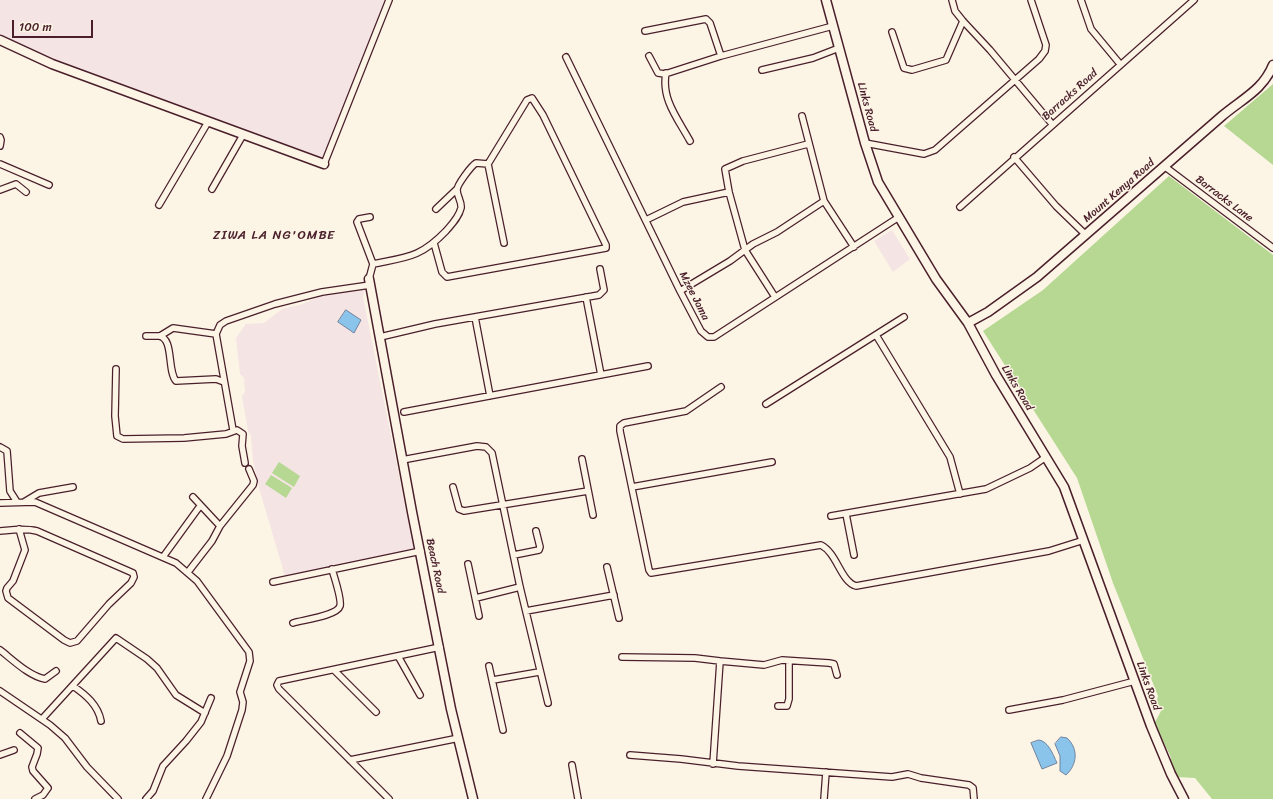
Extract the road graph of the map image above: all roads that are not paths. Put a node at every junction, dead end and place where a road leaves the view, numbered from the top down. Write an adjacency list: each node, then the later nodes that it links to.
1 (389, 0): 32 (street)
2 (826, 0): 8 (main road, Links Road)
3 (952, 0): 7 (street)
4 (1031, 0): 20 (street)
5 (1081, 0): 16 (street)
6 (1194, 0): 16 (street, Barracks Road)
7 (963, 22): 10 (street); 20 (street)
8 (833, 26): 12 (main road, Links Road); 14 (street)
9 (645, 32): 14 (street)
10 (892, 32)
11 (0, 40): 22 (main road)
12 (839, 48): 18 (street); 27 (main road, Links Road)
13 (649, 56): 19 (street)
14 (720, 56): 19 (street)
15 (566, 57): 47 (street, Mzee Jama)
16 (1120, 64): 23 (street, Barracks Road)
17 (1273, 64): 34 (main road, Mount Kenya Road)
18 (762, 70)
19 (666, 73): 26 (street)
20 (1014, 80): 23 (street); 27 (street)
21 (802, 116): 28 (street)
22 (208, 122): 24 (main road); 42 (street)
23 (1052, 124): 30 (street, Barracks Road)
24 (243, 135): 32 (main road); 36 (street)
25 (0, 136): 29 (street)
26 (690, 140)
27 (865, 143): 46 (main road, Links Road)
28 (808, 144): 40 (street); 41 (street)
29 (0, 146)
30 (1014, 158): 43 (street, Barracks Road); 48 (street)
31 (0, 164): 35 (street)
32 (324, 164)
33 (488, 164): 37 (street); 49 (street); 50 (street)
34 (1164, 166): 48 (main road, Mount Kenya Road); 52 (street, Barracks Lane)
35 (49, 186)
36 (212, 189)
37 (457, 189): 44 (street); 49 (street)
38 (0, 190): 39 (street)
39 (26, 192)
40 (729, 192): 47 (street); 53 (street)
41 (824, 201): 51 (street); 53 (street)
42 (159, 205)
43 (960, 207)
44 (436, 209)
45 (370, 217): 54 (street)
46 (899, 217): 51 (street, Mzee Jama); 62 (main road, Links Road)
47 (646, 220): 57 (street, Mzee Jama)
48 (1086, 235): 62 (main road, Mount Kenya Road)
49 (434, 243): 54 (street)
50 (504, 243)
51 (854, 247): 59 (street, Mzee Jama)
52 (1273, 248)
53 (745, 250): 57 (street); 59 (street)
54 (373, 264): 56 (street)
55 (600, 269): 58 (street)
56 (370, 282): 63 (street); 67 (main road, Beach Road)
57 (680, 292): 59 (street, Mzee Jama)
58 (586, 297): 60 (street); 70 (street)
59 (775, 297)
60 (475, 317): 67 (street); 73 (street)
61 (904, 317): 64 (street)
62 (968, 323): 78 (main road, Links Road)
63 (216, 334): 66 (street); 71 (street)
64 (876, 335): 74 (street); 88 (street)
65 (146, 336): 66 (street)
66 (160, 336): 71 (street)
67 (380, 337): 80 (main road, Beach Road)
68 (648, 366): 70 (street)
69 (116, 369): 76 (street)
70 (601, 375): 73 (street)
71 (224, 382): 76 (street)
72 (721, 387): 86 (street)
73 (490, 396): 75 (street)
74 (766, 404)
75 (404, 412)
76 (233, 430): 82 (street)
77 (0, 447): 90 (street)
78 (1046, 457): 88 (street); 101 (main road, Links Road)
79 (582, 459): 87 (street)
80 (402, 460): 92 (street); 102 (main road, Beach Road)
81 (772, 462): 86 (street)
82 (245, 463)
83 (249, 469): 97 (street)
84 (73, 486): 90 (street)
85 (453, 487): 92 (street)
86 (632, 487): 101 (street)
87 (588, 491): 92 (street); 95 (street)
88 (960, 494): 94 (street)
89 (193, 497): 93 (street)
90 (20, 502): 91 (street); 105 (street)
91 (0, 503)
92 (503, 505): 103 (street)
93 (200, 506): 97 (street); 105 (street)
94 (846, 514): 96 (street); 104 (street)
95 (593, 515)
96 (831, 516)
97 (220, 526): 109 (street)
98 (20, 529): 98 (street); 100 (street)
99 (536, 530): 103 (street)
100 (0, 531)
101 (1084, 540): 130 (main road, Links Road)
102 (421, 551): 108 (street); 118 (main road, Beach Road)
103 (514, 555): 111 (street)
104 (854, 555)
105 (163, 557): 109 (street)
106 (468, 564): 113 (street)
107 (607, 567): 112 (street)
108 (332, 569): 110 (street); 117 (street)
109 (188, 572): 156 (street)
110 (273, 582)
111 (520, 587): 113 (street); 114 (street)
112 (614, 595): 114 (street); 116 (street)
113 (476, 598): 115 (street)
114 (526, 611): 127 (street)
115 (479, 616)
116 (619, 618)
117 (293, 623)
118 (440, 647): 120 (street); 144 (main road, Beach Road)
119 (0, 650): 126 (street)
120 (398, 656): 125 (street); 133 (street)
121 (622, 657): 122 (street)
122 (720, 661): 123 (street); 149 (street)
123 (789, 661): 128 (street); 136 (street)
124 (489, 666): 129 (street)
125 (334, 670): 138 (street); 148 (street)
126 (56, 671)
127 (539, 672): 129 (street); 135 (street)
128 (837, 675)
129 (493, 680): 142 (street)
130 (1135, 680): 137 (street); 152 (main road, Links Road)
131 (73, 686): 139 (street); 140 (street); 141 (street)
132 (0, 691): 140 (street)
133 (420, 695)
134 (211, 698): 139 (street)
135 (548, 703)
136 (778, 706)
137 (1009, 710)
138 (376, 712)
139 (205, 713): 155 (street)
140 (42, 719): 154 (street)
141 (101, 721)
142 (503, 730)
143 (20, 733): 153 (street)
144 (459, 738): 148 (street); 158 (main road, Beach Road)
145 (14, 750): 146 (street)
146 (0, 755)
147 (630, 755): 149 (street)
148 (350, 760): 157 (street)
149 (713, 764): 151 (street)
150 (572, 765): 159 (street)
151 (826, 772): 160 (street); 161 (street)
152 (1185, 797)
153 (35, 799)
154 (118, 799)
155 (146, 799)
156 (206, 799)
157 (389, 799)
158 (473, 799)
159 (578, 799)
160 (824, 799)
161 (974, 799)

